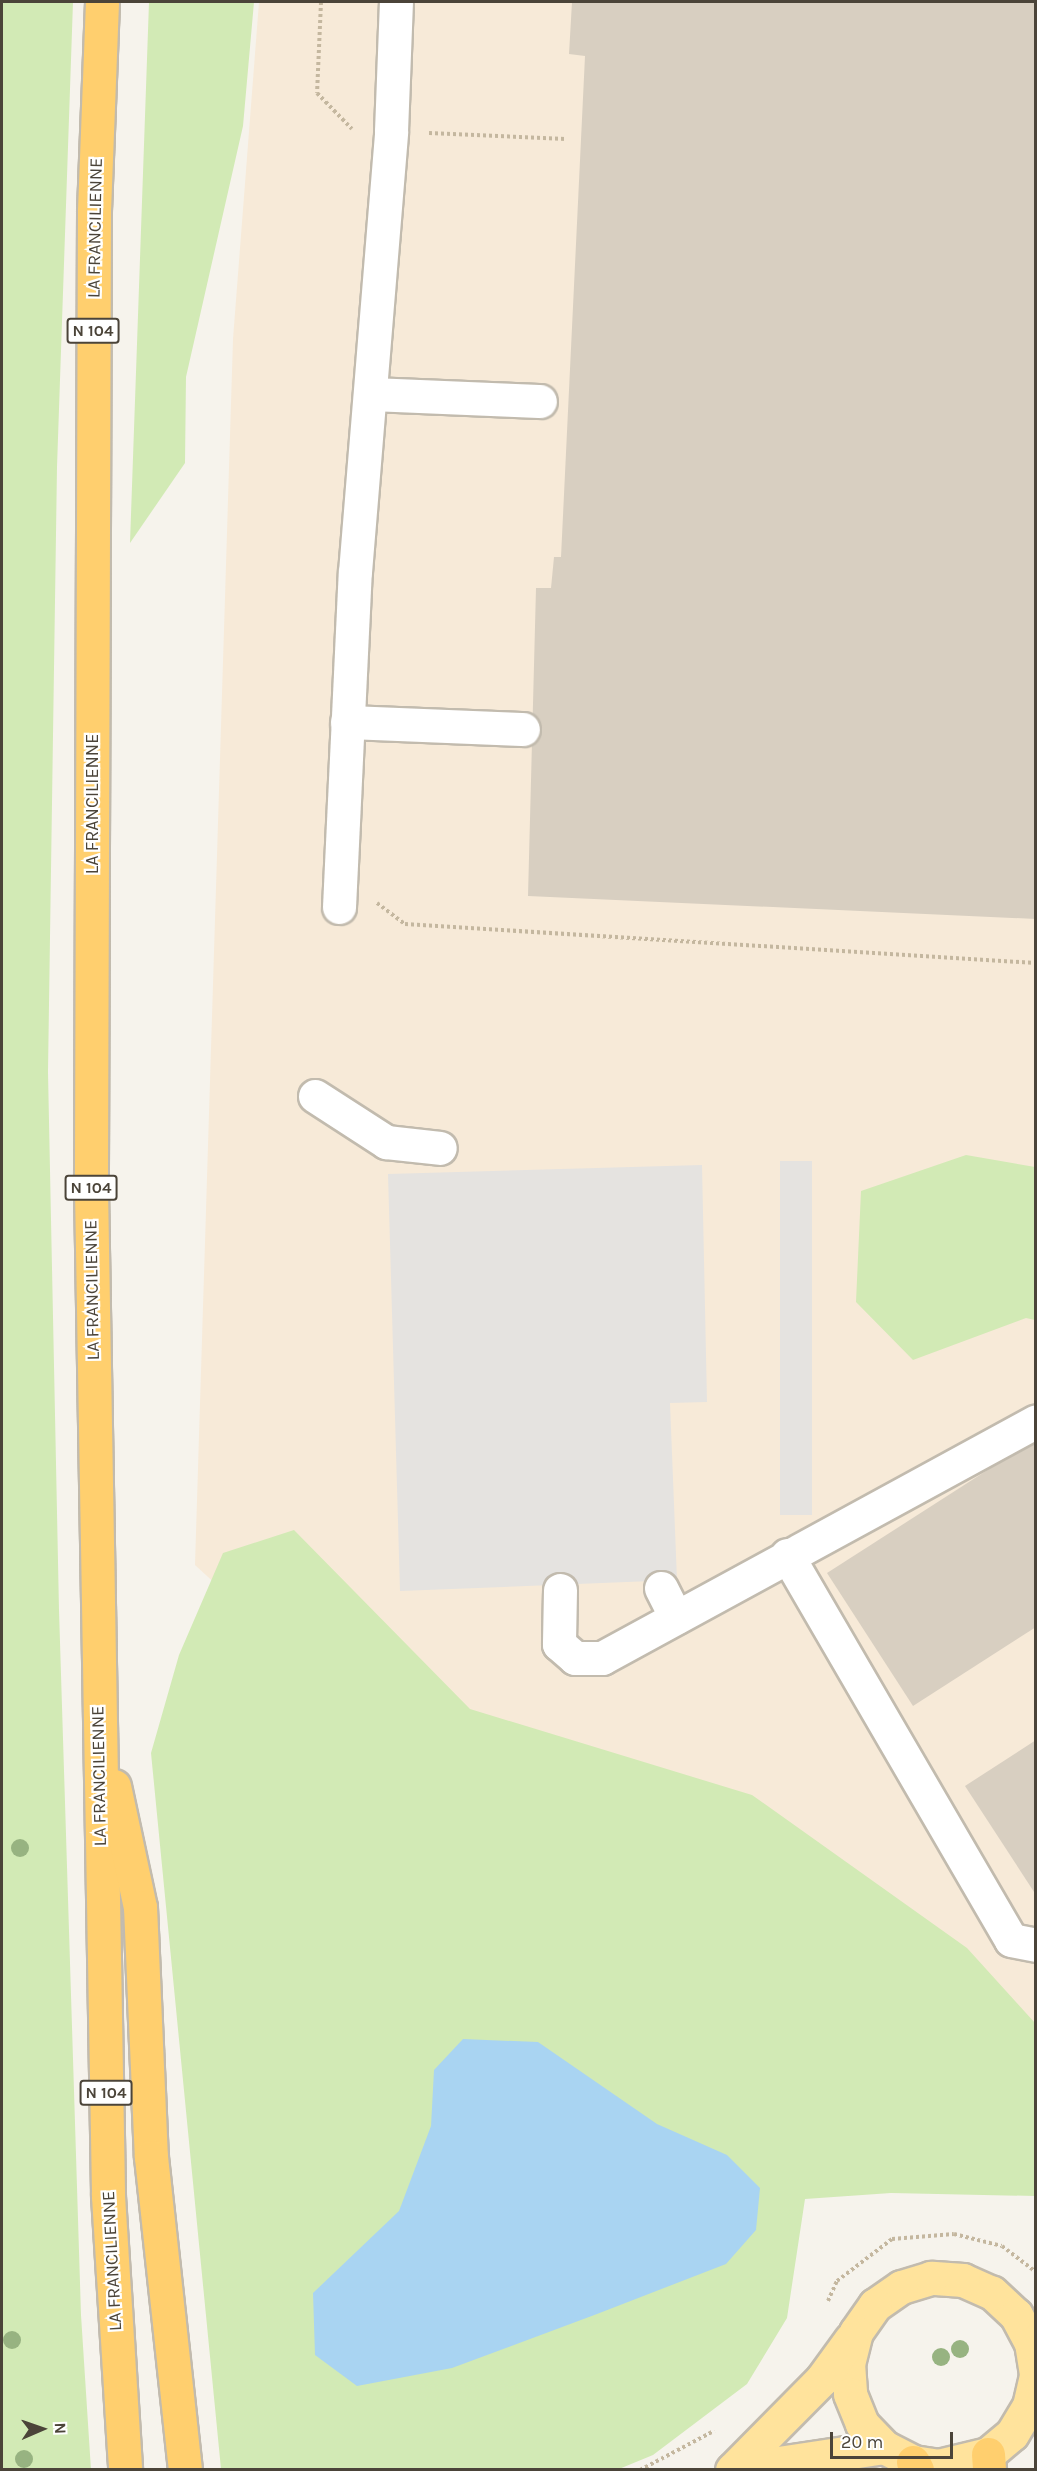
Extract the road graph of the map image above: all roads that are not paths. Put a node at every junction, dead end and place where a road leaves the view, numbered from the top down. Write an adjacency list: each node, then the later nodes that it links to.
1 (102, 2): 15 (highway, LA FRANCILIENNE / N 104)
2 (396, 2): 3 (lane)
3 (370, 394): 4 (lane); 5 (lane)
4 (540, 401)
5 (347, 722): 6 (lane); 7 (lane)
6 (523, 729)
7 (339, 892)
8 (315, 1096): 9 (lane)
9 (440, 1148)
10 (1035, 1421): 11 (lane)
11 (787, 1555): 14 (lane); 16 (lane)
12 (661, 1588): 14 (lane)
13 (560, 1590): 14 (lane)
14 (676, 1617)
15 (98, 1717): 24 (highway, LA FRANCILIENNE / N 104); 25 (highway)
16 (1035, 1945)
17 (992, 2293): 18 (main road); 19 (main road); 20 (main road)
18 (1035, 2304)
19 (856, 2332): 21 (main road); 26 (main road)
20 (1034, 2389): 22 (main road)
21 (885, 2447): 23 (main road); 26 (main road)
22 (989, 2462): 23 (main road)
23 (915, 2466)
24 (124, 2469)
25 (185, 2469)
26 (733, 2469)

